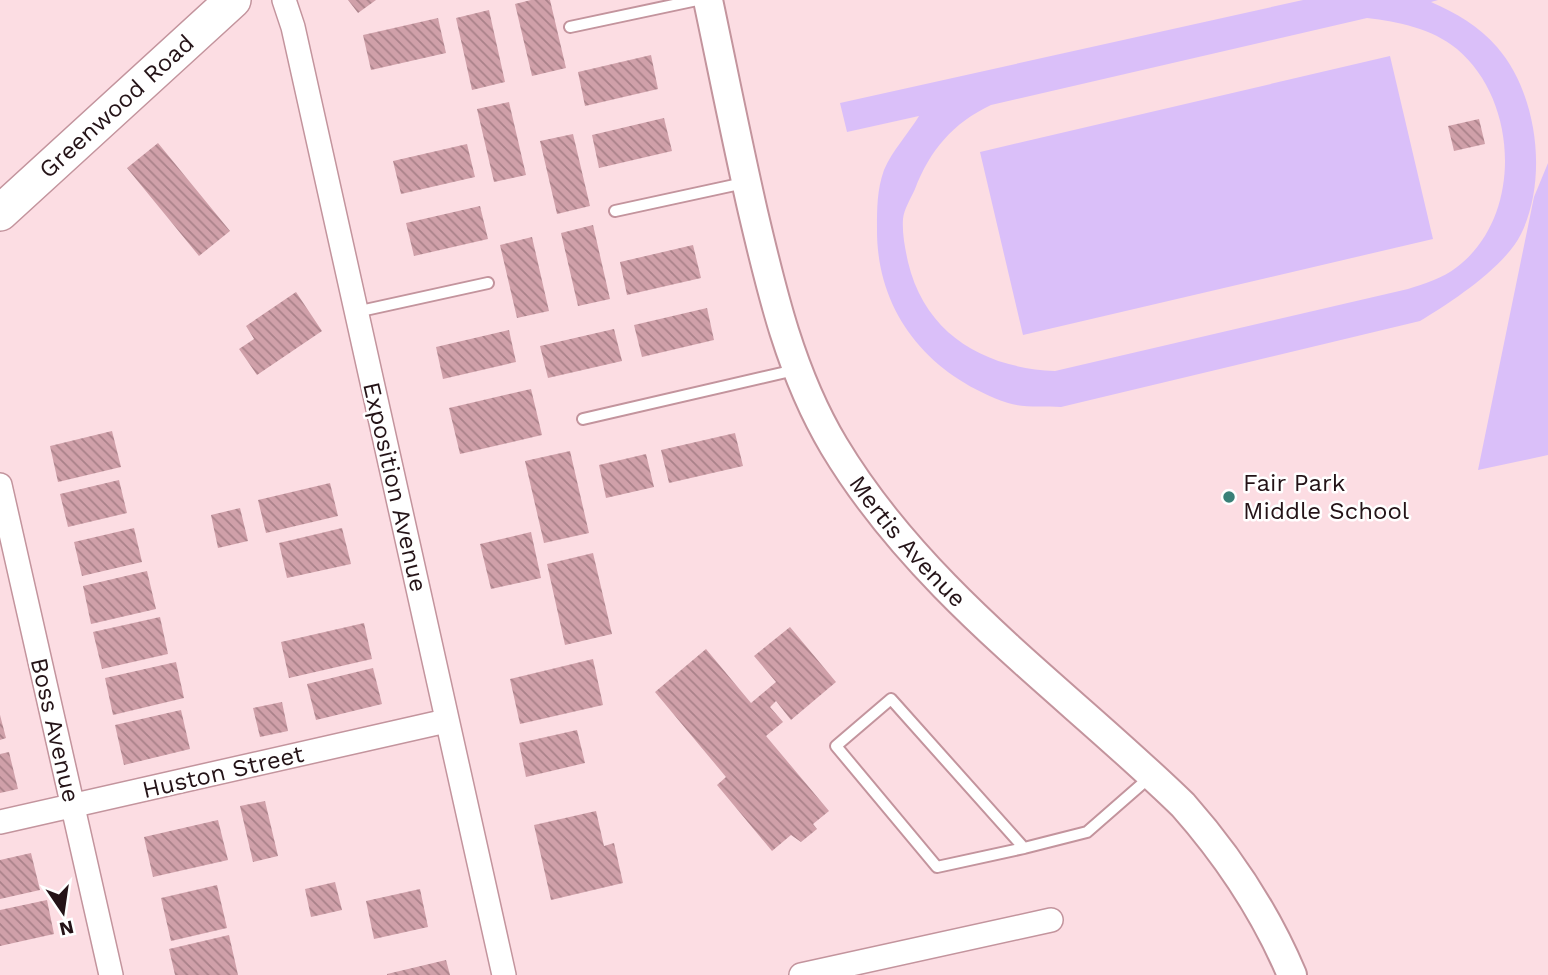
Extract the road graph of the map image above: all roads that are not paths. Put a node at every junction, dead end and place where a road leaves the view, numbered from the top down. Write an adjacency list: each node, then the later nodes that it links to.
1 (233, 0): 8 (main road, Greenwood Road)
2 (284, 0): 10 (street, Exposition Avenue)
3 (697, 0): 5 (lane)
4 (708, 0): 6 (street, Mertis Avenue)
5 (570, 27)
6 (747, 182): 7 (lane); 11 (street, Mertis Avenue)
7 (615, 211)
8 (0, 213)
9 (488, 283): 10 (lane)
10 (356, 312): 14 (street, Exposition Avenue)
11 (798, 369): 12 (lane); 15 (street, Mertis Avenue)
12 (583, 419)
13 (0, 485): 16 (street, Boss Avenue)
14 (446, 721): 16 (street, Huston Street); 21 (street, Exposition Avenue)
15 (1153, 775): 18 (lane); 23 (street, Mertis Avenue)
16 (72, 806): 17 (street, Huston Street); 20 (street, Boss Avenue)
17 (0, 822)
18 (1024, 848): 18 (lane)
19 (1051, 920): 22 (street)
20 (111, 975)
21 (504, 975)
22 (802, 975)
23 (1292, 975)

